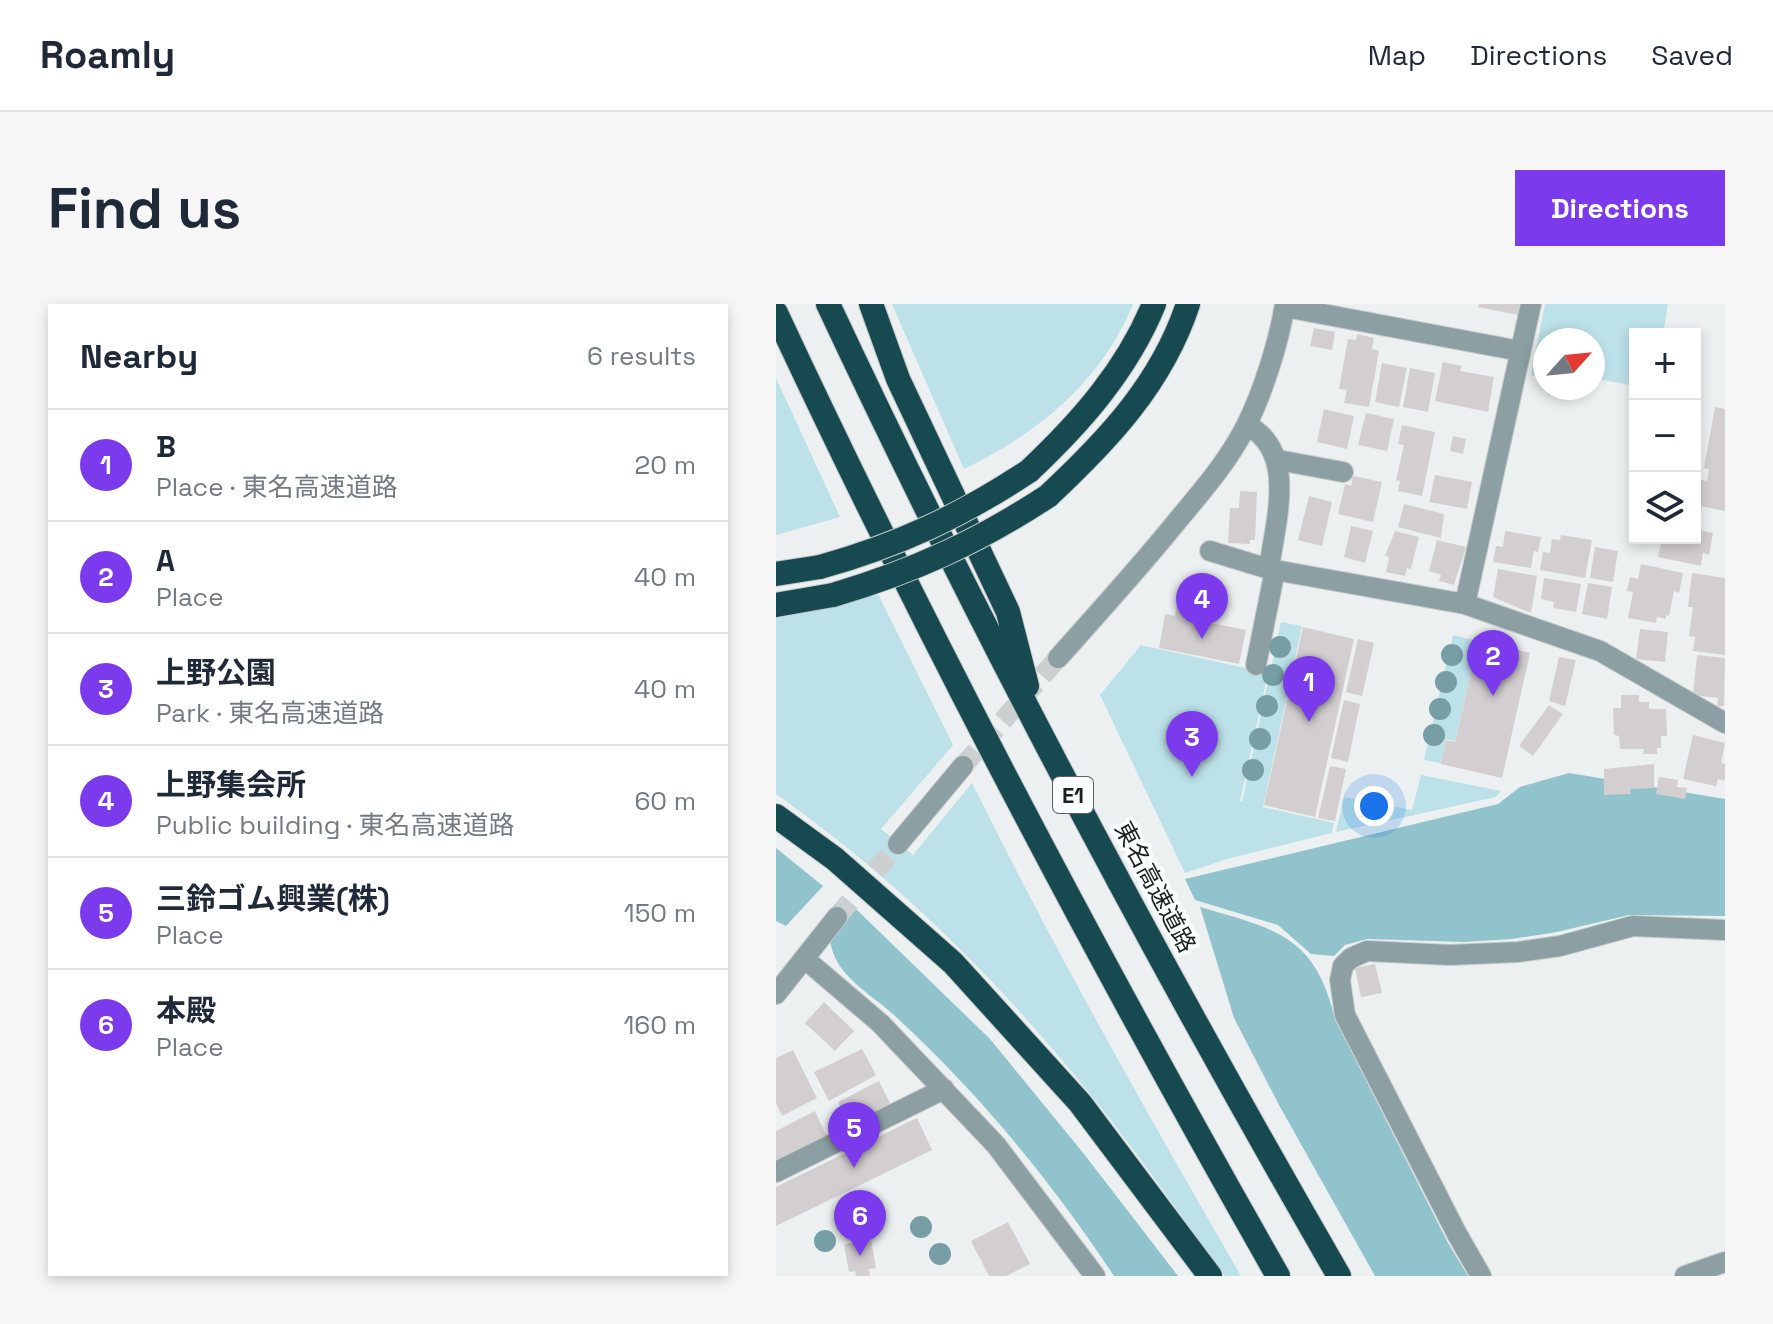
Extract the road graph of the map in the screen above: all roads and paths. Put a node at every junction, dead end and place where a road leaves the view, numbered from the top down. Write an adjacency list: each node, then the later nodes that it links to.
1 (828, 304): 20 (highway, 東名高速道路 / E1)
2 (871, 304): 20 (highway)
3 (1154, 304): 14 (highway, bridge)
4 (1188, 304): 16 (highway, bridge)
5 (1531, 304): 8 (street)
6 (1285, 306): 8 (street); 9 (street)
7 (776, 313): 33 (highway, E1)
8 (1520, 351): 15 (street)
9 (1247, 425): 10 (street); 17 (street)
10 (1278, 460): 11 (street); 13 (street)
11 (1343, 472)
12 (1210, 551): 13 (street)
13 (1272, 569): 15 (street); 18 (street)
14 (776, 574)
15 (1465, 604): 19 (street)
16 (776, 605)
17 (1058, 658)
18 (1256, 665)
19 (1725, 723)
20 (1038, 729): 34 (highway, 東名高速道路 / E1)
21 (963, 766): 23 (street)
22 (776, 816): 32 (highway)
23 (898, 844)
24 (837, 917): 26 (street)
25 (1725, 930): 35 (street)
26 (805, 959): 27 (street); 28 (street)
27 (776, 994)
28 (944, 1089): 29 (street); 31 (street)
29 (776, 1172)
30 (1725, 1262): 36 (street)
31 (1095, 1276)
32 (1210, 1276)
33 (1278, 1276)
34 (1339, 1276)
35 (1481, 1276)
36 (1685, 1276)

